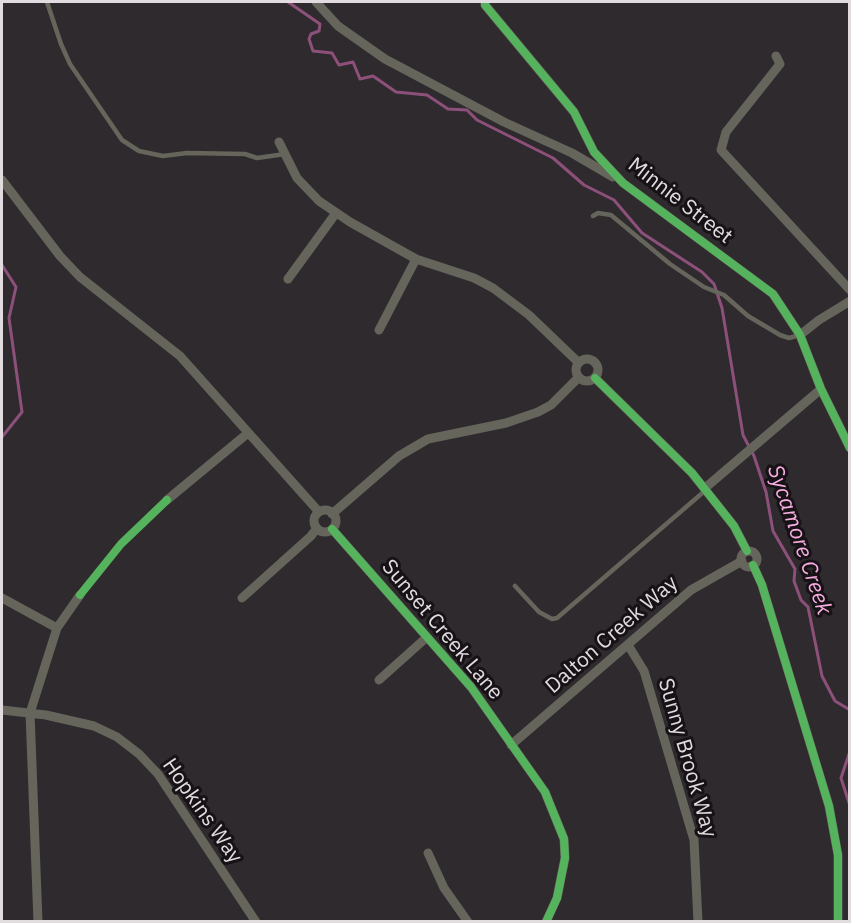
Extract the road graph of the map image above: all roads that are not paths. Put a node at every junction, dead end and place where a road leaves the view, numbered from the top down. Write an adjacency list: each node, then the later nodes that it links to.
1 (47, 2): 6 (lane)
2 (316, 2): 8 (street)
3 (485, 2): 8 (street, Minnie Street)
4 (776, 56): 13 (street)
5 (279, 142): 6 (street)
6 (285, 154): 9 (street)
7 (2, 180): 21 (street)
8 (623, 183): 16 (street, Minnie Street)
9 (336, 213): 11 (street); 12 (street)
10 (593, 216): 16 (lane)
11 (416, 259): 15 (street); 17 (street)
12 (288, 279)
13 (849, 290)
14 (849, 302): 16 (street)
15 (379, 330)
16 (800, 335): 20 (street, Minnie Street)
17 (579, 363): 18 (street); 19 (street)
18 (579, 377): 19 (street); 26 (street)
19 (595, 378): 23 (street)
20 (821, 389): 22 (street, Minnie Street); 23 (street)
21 (248, 433): 24 (street); 25 (street)
22 (849, 448)
23 (706, 489): 29 (street); 32 (lane)
24 (168, 500)
25 (319, 512): 26 (street); 27 (street)
26 (332, 514): 28 (street)
27 (317, 528): 28 (street); 35 (street)
28 (332, 529): 37 (street, Sunset Creek Lane)
29 (747, 551): 30 (street); 31 (street)
30 (742, 561): 31 (street); 38 (street, Dalton Creek Way)
31 (753, 565): 49 (street)
32 (515, 586)
33 (80, 595): 36 (street)
34 (2, 598): 36 (street)
35 (242, 598)
36 (57, 628): 41 (street)
37 (427, 637): 39 (street); 42 (street, Sunset Creek Lane)
38 (628, 645): 42 (street, Dalton Creek Way); 48 (street, Sunny Brook Way)
39 (379, 680)
40 (2, 710): 41 (street, Hopkins Way)
41 (30, 713): 44 (street); 45 (street, Hopkins Way)
42 (512, 745): 47 (street, Sunset Creek Lane)
43 (428, 854): 46 (street)
44 (38, 921)
45 (256, 921)
46 (468, 921)
47 (546, 921)
48 (698, 921)
49 (838, 921)

